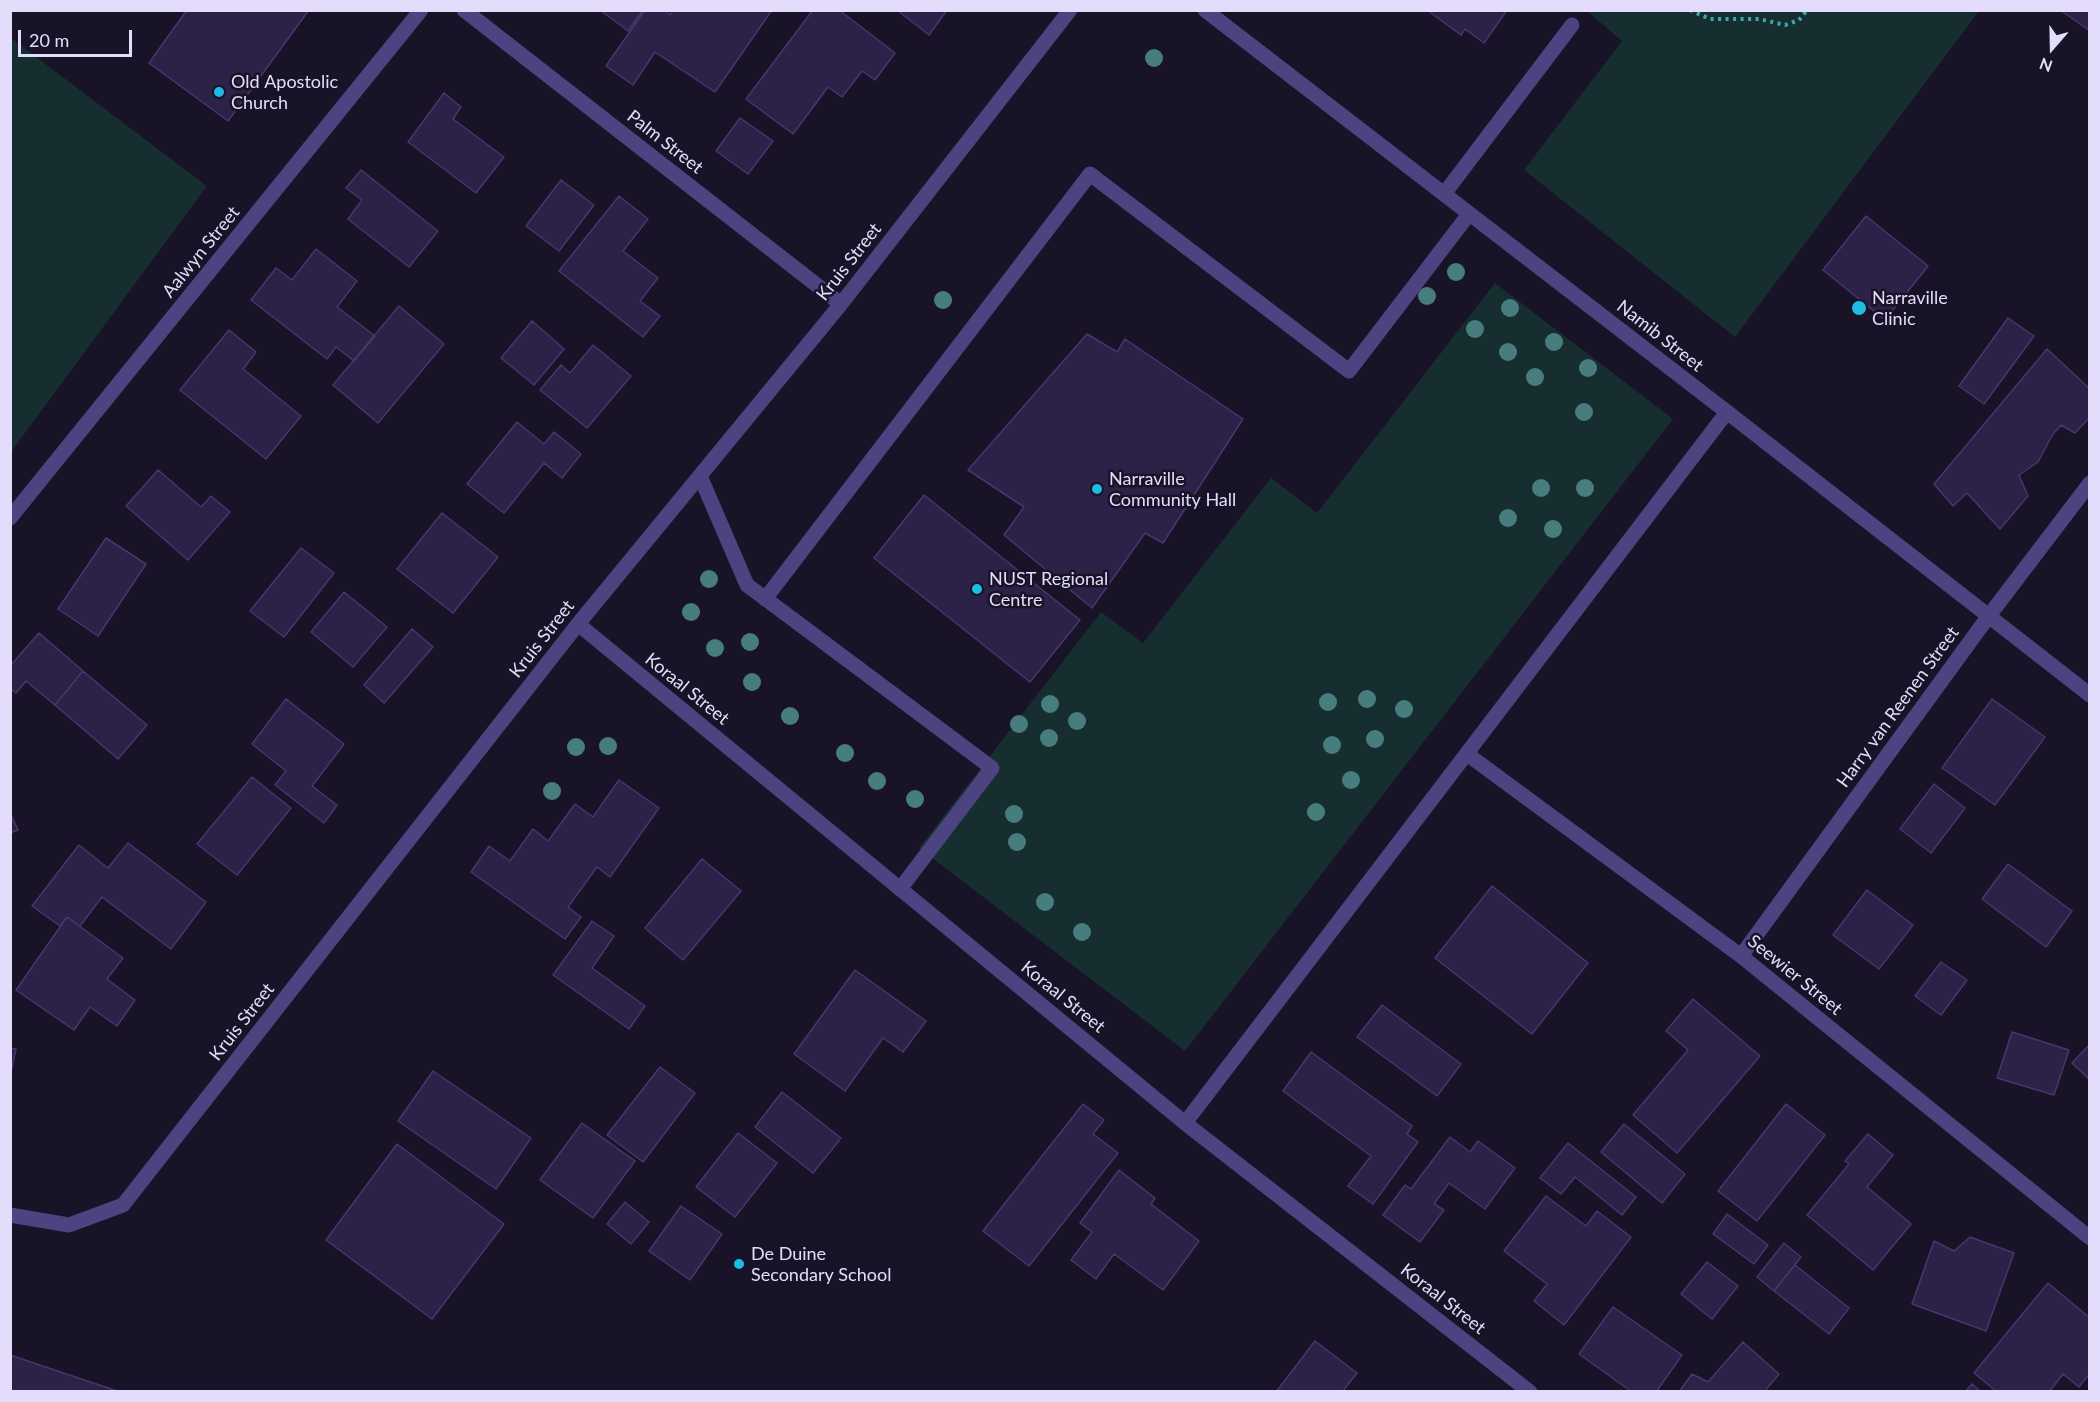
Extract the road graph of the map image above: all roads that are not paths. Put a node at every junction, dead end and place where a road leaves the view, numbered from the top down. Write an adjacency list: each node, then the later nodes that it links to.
1 (421, 10): 12 (street, Aalwyn Street)
2 (464, 10): 8 (street, Palm Street)
3 (1070, 10): 8 (street, Kruis Street)
4 (1205, 10): 6 (street, Namib Street)
5 (1572, 25): 6 (street)
6 (1444, 194): 7 (street, Namib Street)
7 (1469, 214): 9 (street, Namib Street); 13 (street)
8 (841, 304): 10 (street, Kruis Street)
9 (1727, 412): 14 (street, Namib Street); 17 (street)
10 (700, 476): 13 (street); 15 (street, Kruis Street)
11 (2090, 483): 14 (street, Harry van Reenen Street)
12 (10, 518)
13 (765, 599): 18 (street)
14 (1988, 617): 16 (street, Namib Street); 19 (street, Harry van Reenen Street)
15 (578, 624): 18 (street, Koraal Street); 21 (street, Kruis Street)
16 (2090, 695)
17 (1467, 754): 19 (street, Seewier Street); 20 (street)
18 (900, 889): 20 (street, Koraal Street)
19 (1741, 956): 22 (street, Seewier Street)
20 (1185, 1123): 23 (street, Koraal Street)
21 (10, 1215)
22 (2090, 1238)
23 (1530, 1392)

